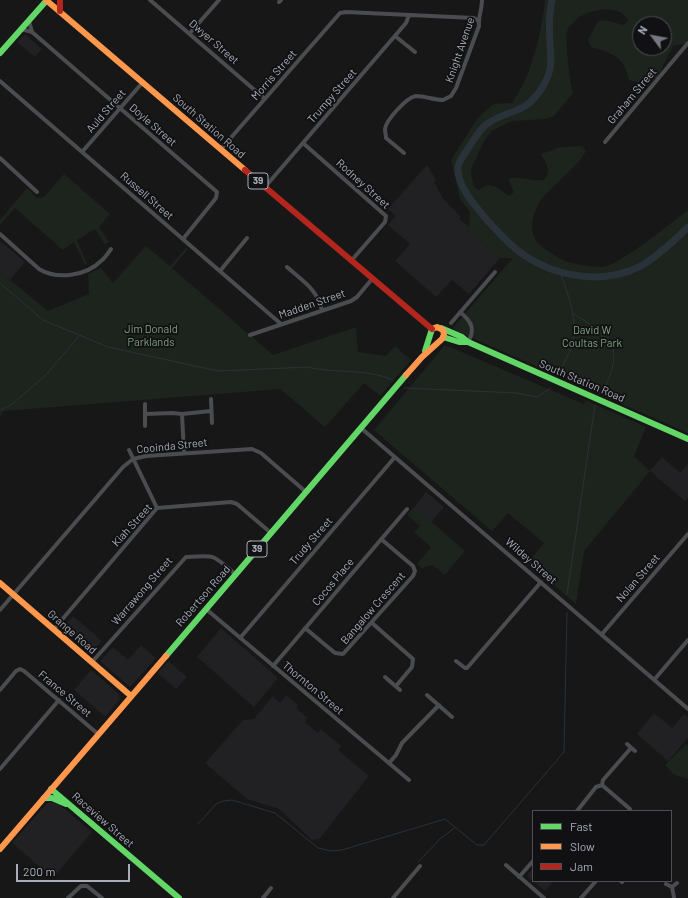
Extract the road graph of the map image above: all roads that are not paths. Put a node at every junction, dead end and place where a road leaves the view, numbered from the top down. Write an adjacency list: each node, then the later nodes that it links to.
1 (47, 0): 6 (main road, South Station Road / 39); 8 (main road)
2 (60, 0): 6 (main road)
3 (150, 0): 12 (street, Dwyer Street)
4 (219, 0): 12 (street)
5 (482, 0): 9 (street, Knight Avenue)
6 (60, 11): 18 (main road, South Station Road / 39)
7 (409, 15): 9 (street); 13 (street, Trumpy Street); 19 (street, Morris Street)
8 (29, 21): 10 (main road); 11 (street)
9 (478, 21): 25 (street, Knight Avenue)
10 (21, 29): 11 (street, Doyle Street); 15 (main road)
11 (32, 32): 20 (street, Doyle Street)
12 (190, 33): 19 (street, Dwyer Street)
13 (395, 36): 16 (street); 22 (street, Trumpy Street)
14 (688, 43): 21 (street, Graham Street)
15 (0, 52)
16 (414, 52)
17 (0, 81): 24 (street, Russell Street)
18 (143, 82): 20 (street, Auld Street); 23 (main road, South Station Road / 39)
19 (265, 99): 23 (street, Morris Street)
20 (120, 108): 24 (street, Auld Street); 31 (street, Doyle Street)
21 (605, 142)
22 (303, 143): 27 (street, Trumpy Street); 33 (street, Rodney Street)
23 (221, 150): 27 (main road, South Station Road / 39)
24 (82, 152): 31 (street, Russell Street)
25 (404, 153)
26 (0, 158): 28 (street)
27 (265, 187): 33 (main road, South Station Road / 39)
28 (38, 192)
29 (0, 234): 32 (street)
30 (247, 238): 35 (street)
31 (183, 239): 35 (street, Russell Street)
32 (111, 249)
33 (351, 261): 37 (main road, South Station Road / 39)
34 (287, 267): 38 (street)
35 (220, 271): 41 (street, Russell Street)
36 (495, 272): 39 (street)
37 (372, 279): 38 (street, Madden Street); 43 (main road, South Station Road / 39)
38 (322, 310): 41 (street, Madden Street)
39 (460, 312): 40 (street); 47 (street)
40 (451, 323)
41 (282, 324): 44 (street, Madden Street)
42 (441, 328): 43 (main road, South Station Road); 46 (main road); 47 (main road, South Station Road)
43 (432, 329): 45 (main road, 39)
44 (250, 335)
45 (431, 336): 46 (main road, South Station Road); 48 (main road, Robertson Road / 39)
46 (442, 339): 47 (main road, South Station Road); 48 (main road, Robertson Road / 39)
47 (468, 342): 57 (main road, South Station Road)
48 (422, 357): 56 (main road, Robertson Road / 39)
49 (211, 399): 51 (street)
50 (145, 404): 52 (street)
51 (212, 411): 53 (street); 54 (street)
52 (145, 414): 53 (street); 55 (street)
53 (182, 414): 59 (street)
54 (212, 424)
55 (145, 426)
56 (361, 428): 60 (street, Wildey Street); 62 (main road, Robertson Road / 39)
57 (688, 439)
58 (129, 450): 61 (street)
59 (184, 453): 61 (street, Cooinda Street); 62 (street, Cooinda Street)
60 (395, 457): 69 (street, Wildey Street); 78 (street, Trudy Street)
61 (133, 458): 63 (street); 71 (street, Cooinda Street)
62 (306, 492): 65 (main road, Robertson Road / 39)
63 (158, 508): 65 (street, Kiah Street); 76 (street, Kiah Street)
64 (407, 509): 67 (street, Cocos Place)
65 (271, 533): 68 (main road, Robertson Road / 39)
66 (688, 534): 77 (street, Nolan Street)
67 (381, 539): 74 (street, Bangalow Crescent); 75 (street, Cocos Place)
68 (235, 574): 72 (main road, Robertson Road / 39); 83 (street, Warrawong Street)
69 (541, 582): 77 (street, Wildey Street); 82 (street)
70 (0, 583): 71 (main road, Grange Road)
71 (14, 595): 73 (street, Cooinda Street); 76 (main road, Grange Road)
72 (206, 609): 78 (street, Thornton Street); 91 (main road, Robertson Road / 39)
73 (0, 610)
74 (372, 623): 75 (street, Bangalow Crescent); 87 (street)
75 (306, 628): 84 (street, Cocos Place)
76 (54, 629): 83 (main road, Grange Road)
77 (602, 634): 86 (street, Wildey Street)
78 (240, 638): 84 (street, Thornton Street)
79 (688, 640): 80 (street)
80 (684, 645): 81 (street); 86 (street)
81 (688, 649)
82 (456, 661)
83 (92, 662): 91 (main road, Grange Road)
84 (273, 666): 100 (street, Thornton Street)
85 (385, 677): 87 (street)
86 (654, 680): 94 (street, Wildey Street)
87 (396, 686): 89 (street)
88 (0, 690): 92 (street, France Street)
89 (400, 690)
90 (427, 695): 93 (street)
91 (131, 696): 96 (main road, Robertson Road / 39)
92 (59, 700): 96 (street, France Street); 101 (street)
93 (439, 705): 95 (street); 100 (street)
94 (688, 709)
95 (452, 717)
96 (98, 734): 104 (main road, Robertson Road / 39)
97 (627, 744): 98 (street)
98 (631, 748): 99 (street); 103 (street)
99 (635, 751)
100 (389, 763): 102 (street, Thornton Street)
101 (0, 770)
102 (409, 780)
103 (602, 785): 107 (street); 108 (street)
104 (52, 789): 105 (main road, Robertson Road / 39); 106 (main road, Raceview Street)
105 (44, 798): 106 (main road); 109 (main road, Robertson Road / 39)
106 (72, 806): 121 (main road, Raceview Street)
107 (630, 809)
108 (577, 810)
109 (0, 849)
110 (532, 862): 113 (street)
111 (506, 865): 113 (street)
112 (420, 866): 123 (street)
113 (519, 877): 124 (street)
114 (595, 882): 125 (street)
115 (677, 883): 117 (street)
116 (666, 884): 117 (street)
117 (672, 887): 126 (street)
118 (271, 888): 122 (street)
119 (68, 898): 120 (street)
120 (102, 898)
121 (179, 898)
122 (263, 898)
123 (393, 898)
124 (544, 898)
125 (581, 898)
126 (674, 898)

